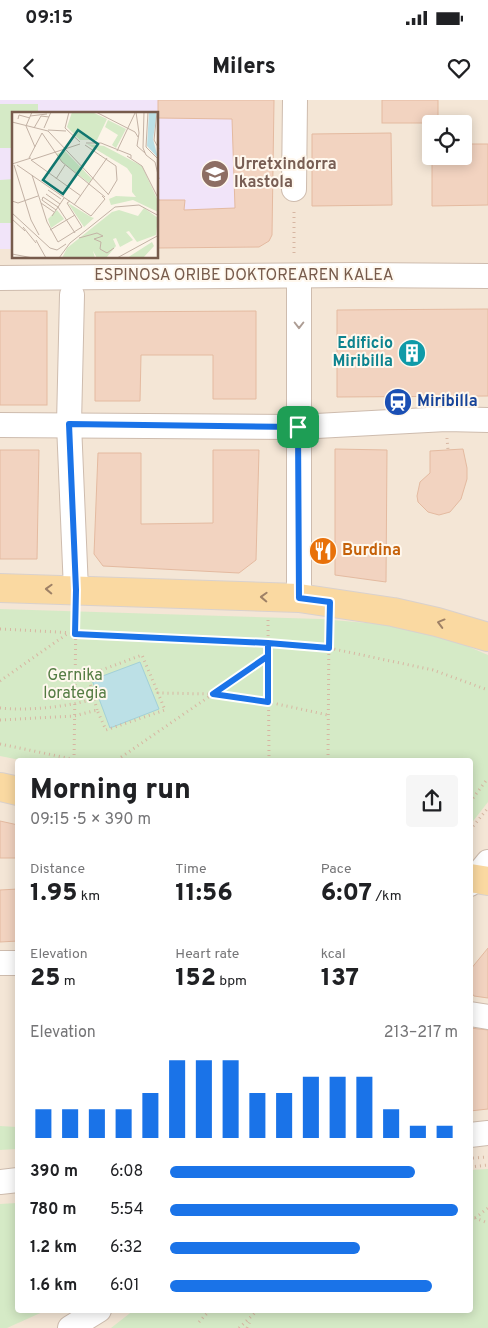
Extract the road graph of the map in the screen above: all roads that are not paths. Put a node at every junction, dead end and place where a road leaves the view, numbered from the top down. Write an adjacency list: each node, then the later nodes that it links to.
1 (295, 100): 2 (street)
2 (294, 188)
3 (299, 276): 4 (street, ESPINOSA ORIBE DOKTOREAREN KALEA); 5 (street, ESPINOSA ORIBE DOKTOREAREN KALEA); 10 (street, one-way to 10)
4 (488, 276)
5 (0, 278)
6 (72, 295): 8 (street)
7 (488, 420): 10 (street)
8 (69, 424): 9 (street); 10 (street); 12 (street)
9 (0, 425)
10 (298, 427): 13 (street)
11 (0, 588): 12 (main road, one-way to 11)
12 (76, 590): 13 (main road, one-way to 12)
13 (299, 598): 14 (main road, one-way to 13)
14 (488, 637)
15 (0, 788): 16 (main road)
16 (15, 790)
17 (0, 963): 18 (street)
18 (15, 963)
19 (473, 1014): 20 (street)
20 (488, 1017)
21 (488, 1133): 22 (street)
22 (473, 1135)
23 (15, 1180): 24 (street)
24 (0, 1182)
25 (94, 1313): 26 (street)
26 (70, 1328)

